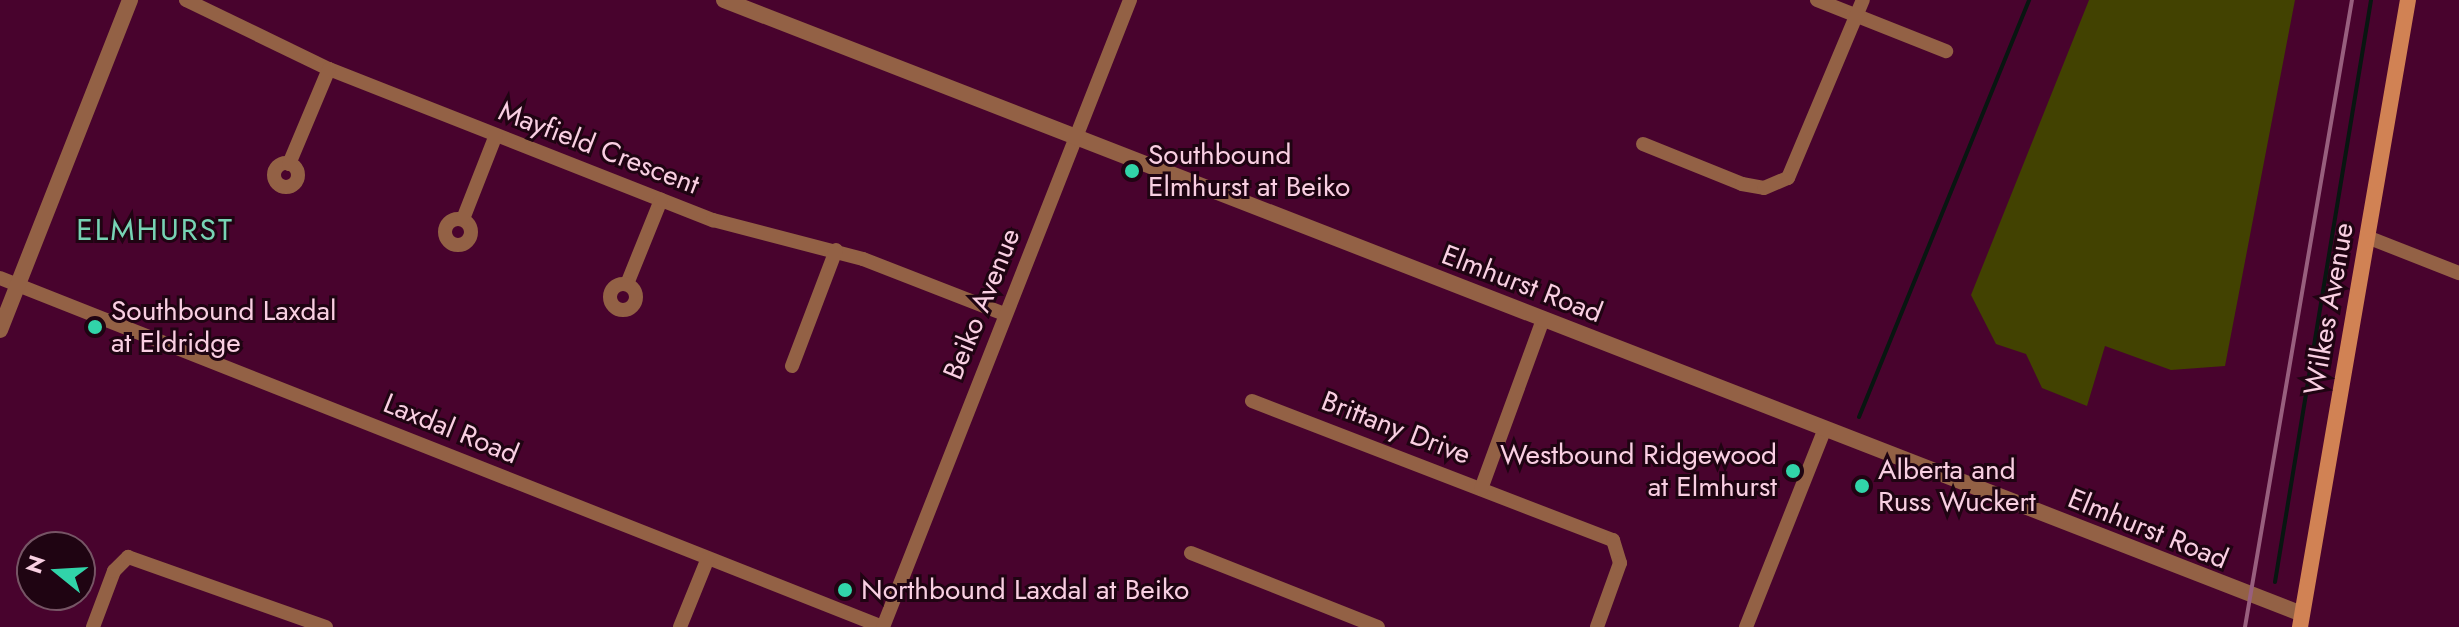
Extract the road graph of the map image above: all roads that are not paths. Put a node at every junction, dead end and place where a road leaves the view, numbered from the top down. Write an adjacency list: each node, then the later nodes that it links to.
1 (130, 0): 22 (street)
2 (186, 0): 10 (street, Mayfield Crescent)
3 (724, 0): 12 (street, Elmhurst Road)
4 (1130, 0): 12 (street, Beiko Avenue)
5 (1817, 0): 8 (street)
6 (1863, 0): 8 (street)
7 (2408, 0): 17 (main road, Wilkes Avenue)
8 (1857, 16): 9 (street); 13 (street)
9 (1946, 51)
10 (329, 69): 11 (street, Mayfield Crescent); 14 (street)
11 (496, 135): 15 (street, Mayfield Crescent); 16 (street)
12 (1076, 139): 23 (street, Beiko Avenue); 24 (street, Elmhurst Road)
13 (1643, 144)
14 (289, 164)
15 (661, 200): 18 (street, Mayfield Crescent); 21 (street)
16 (463, 219)
17 (2367, 237): 19 (street); 32 (main road, Wilkes Avenue)
18 (836, 250): 23 (street, Mayfield Crescent); 26 (street)
19 (2459, 273)
20 (0, 278): 22 (street, Laxdal Road)
21 (627, 284)
22 (17, 285): 25 (street); 31 (street, Laxdal Road)
23 (1004, 314): 37 (street, Beiko Avenue)
24 (1543, 320): 28 (street, Elmhurst Road); 29 (street)
25 (0, 330)
26 (792, 366)
27 (1252, 401): 29 (street, Brittany Drive)
28 (1824, 431): 32 (street, Elmhurst Road); 40 (street)
29 (1481, 489): 39 (street, Brittany Drive)
30 (1191, 553): 38 (street)
31 (708, 558): 36 (street); 37 (street, Laxdal Road)
32 (2301, 620)
33 (295, 621): 34 (street); 35 (street)
34 (93, 627)
35 (326, 627)
36 (680, 627)
37 (883, 627)
38 (1378, 627)
39 (1597, 627)
40 (1746, 627)

